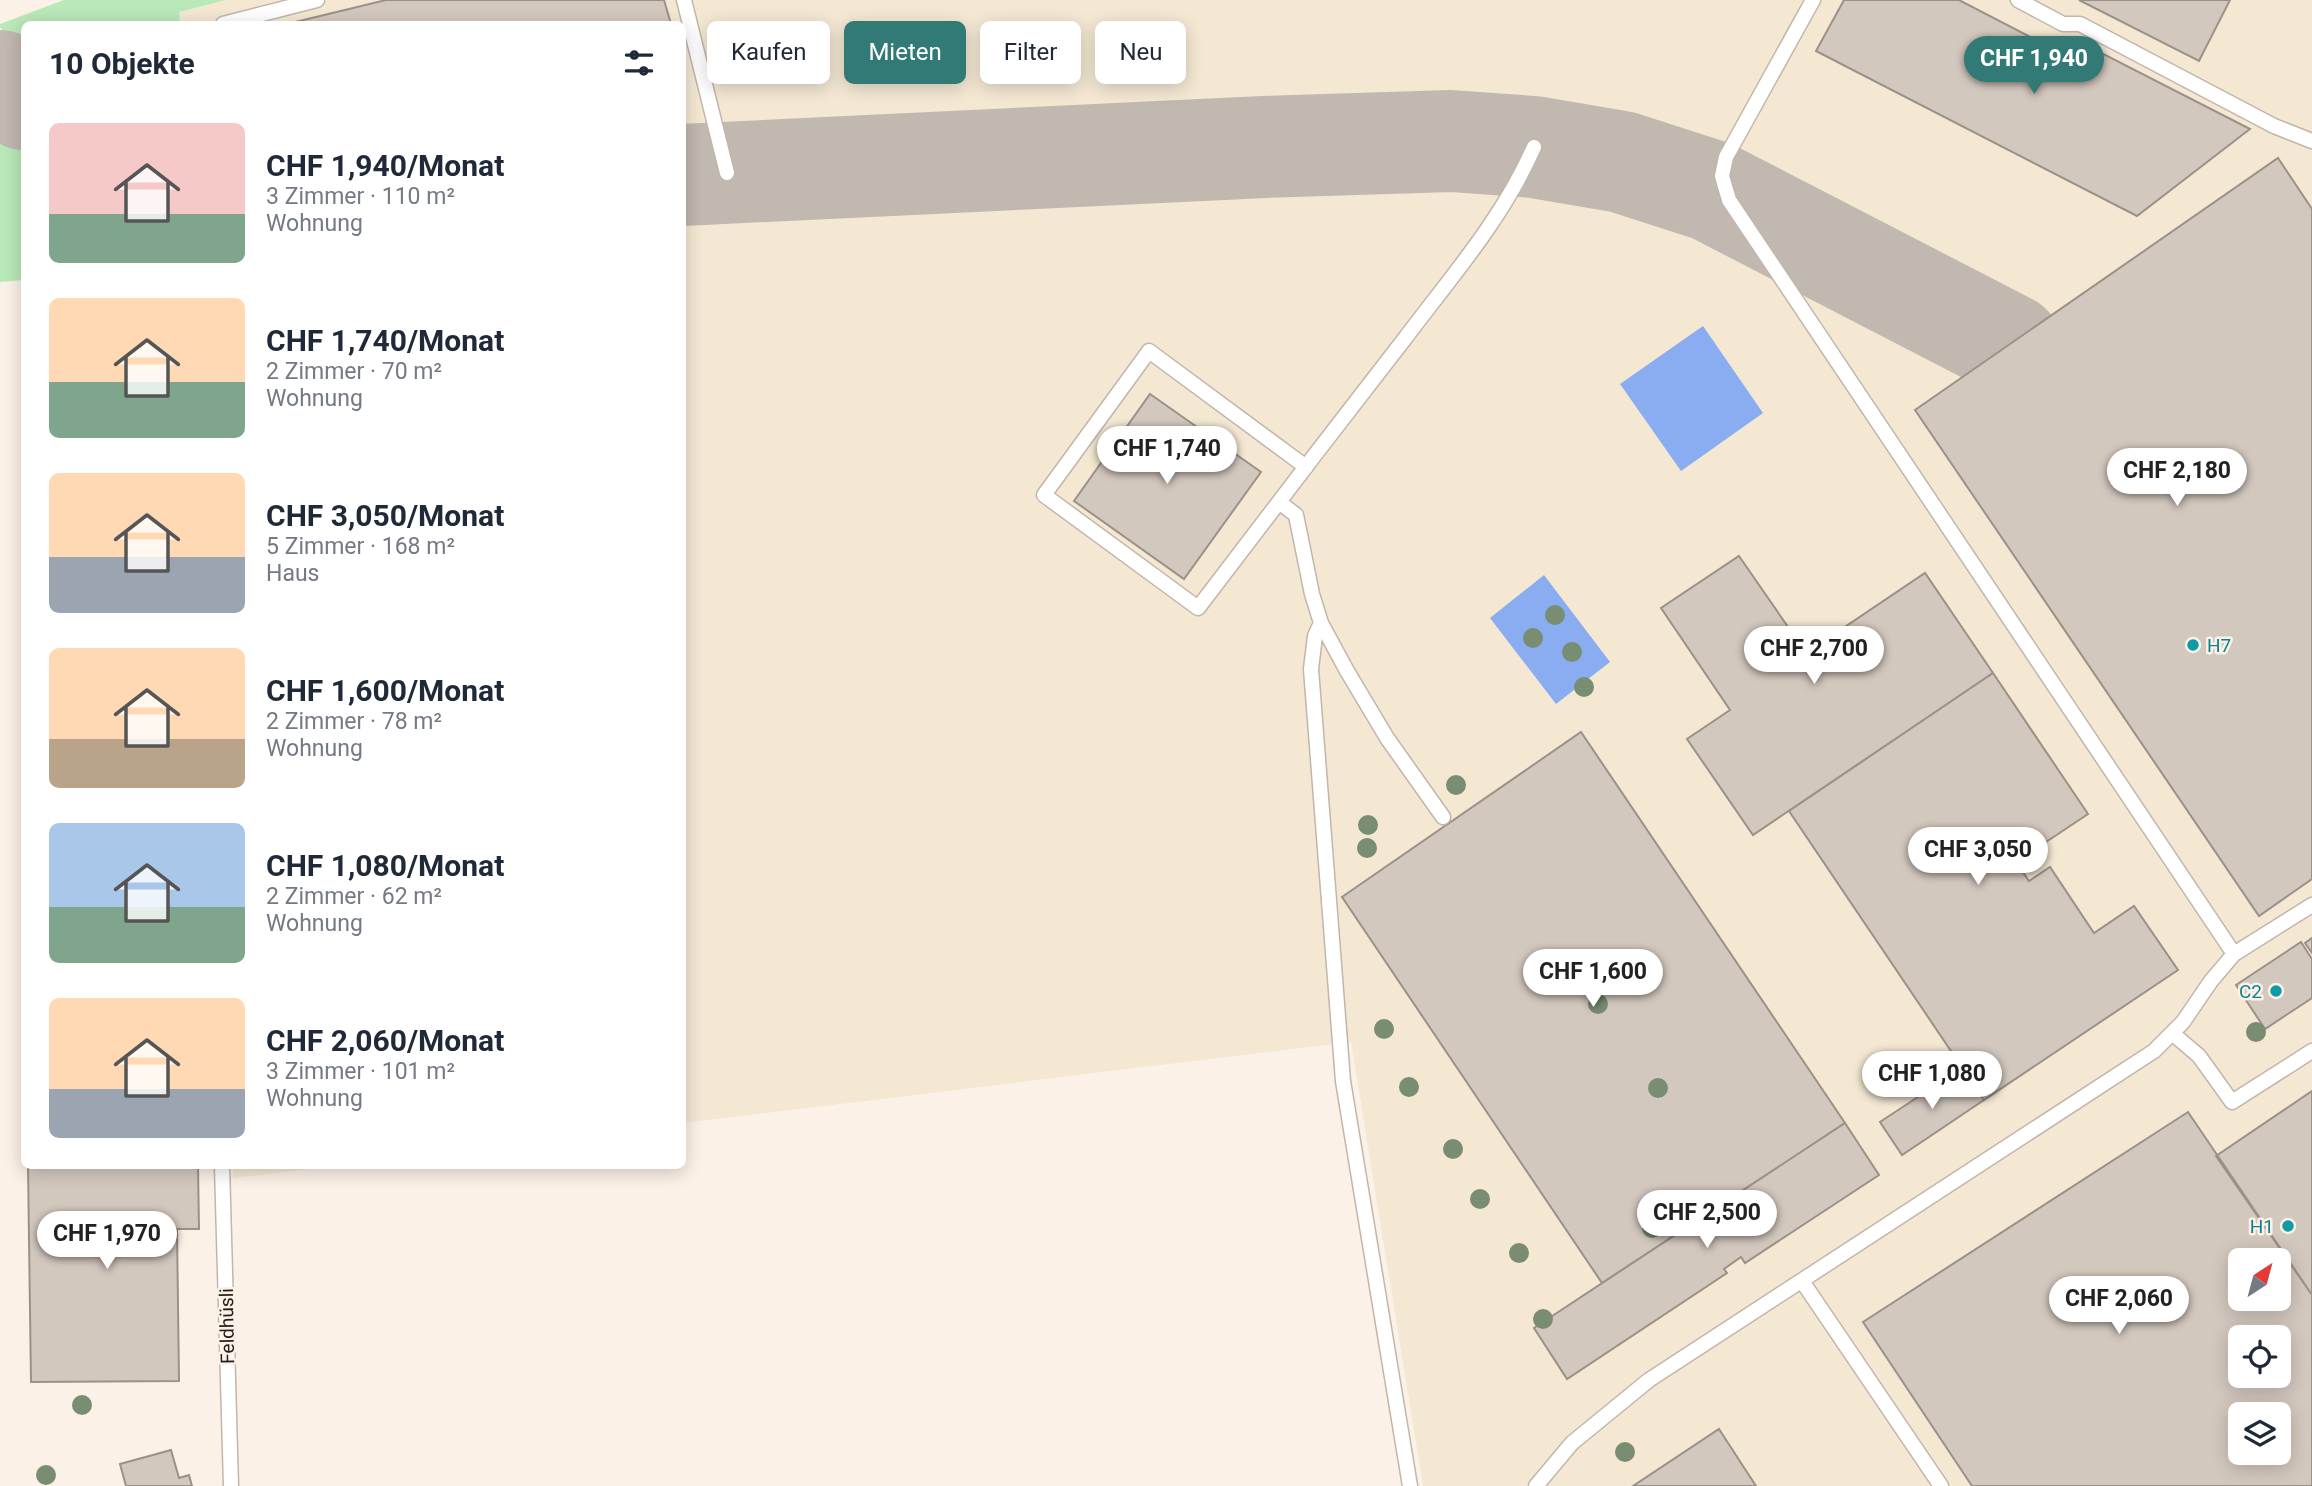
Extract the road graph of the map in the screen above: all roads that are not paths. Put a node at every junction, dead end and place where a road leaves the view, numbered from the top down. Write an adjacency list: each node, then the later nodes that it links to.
1 (317, 0): 5 (lane)
2 (684, 0): 8 (lane)
3 (1813, 0): 14 (lane)
4 (2018, 0): 6 (lane)
5 (235, 21)
6 (2312, 141)
7 (1534, 147): 9 (lane)
8 (727, 173)
9 (1306, 467): 10 (lane); 10 (lane)
10 (1279, 502): 11 (lane)
11 (1321, 623): 12 (lane); 20 (lane)
12 (1443, 817)
13 (2312, 905): 14 (lane)
14 (2234, 954): 15 (lane)
15 (2172, 1033): 16 (lane); 18 (lane)
16 (2312, 1051)
17 (222, 1169): 19 (lane, Feldhüsli)
18 (1802, 1281): 21 (lane); 22 (lane)
19 (231, 1486)
20 (1410, 1486)
21 (1536, 1486)
22 (1941, 1486)

